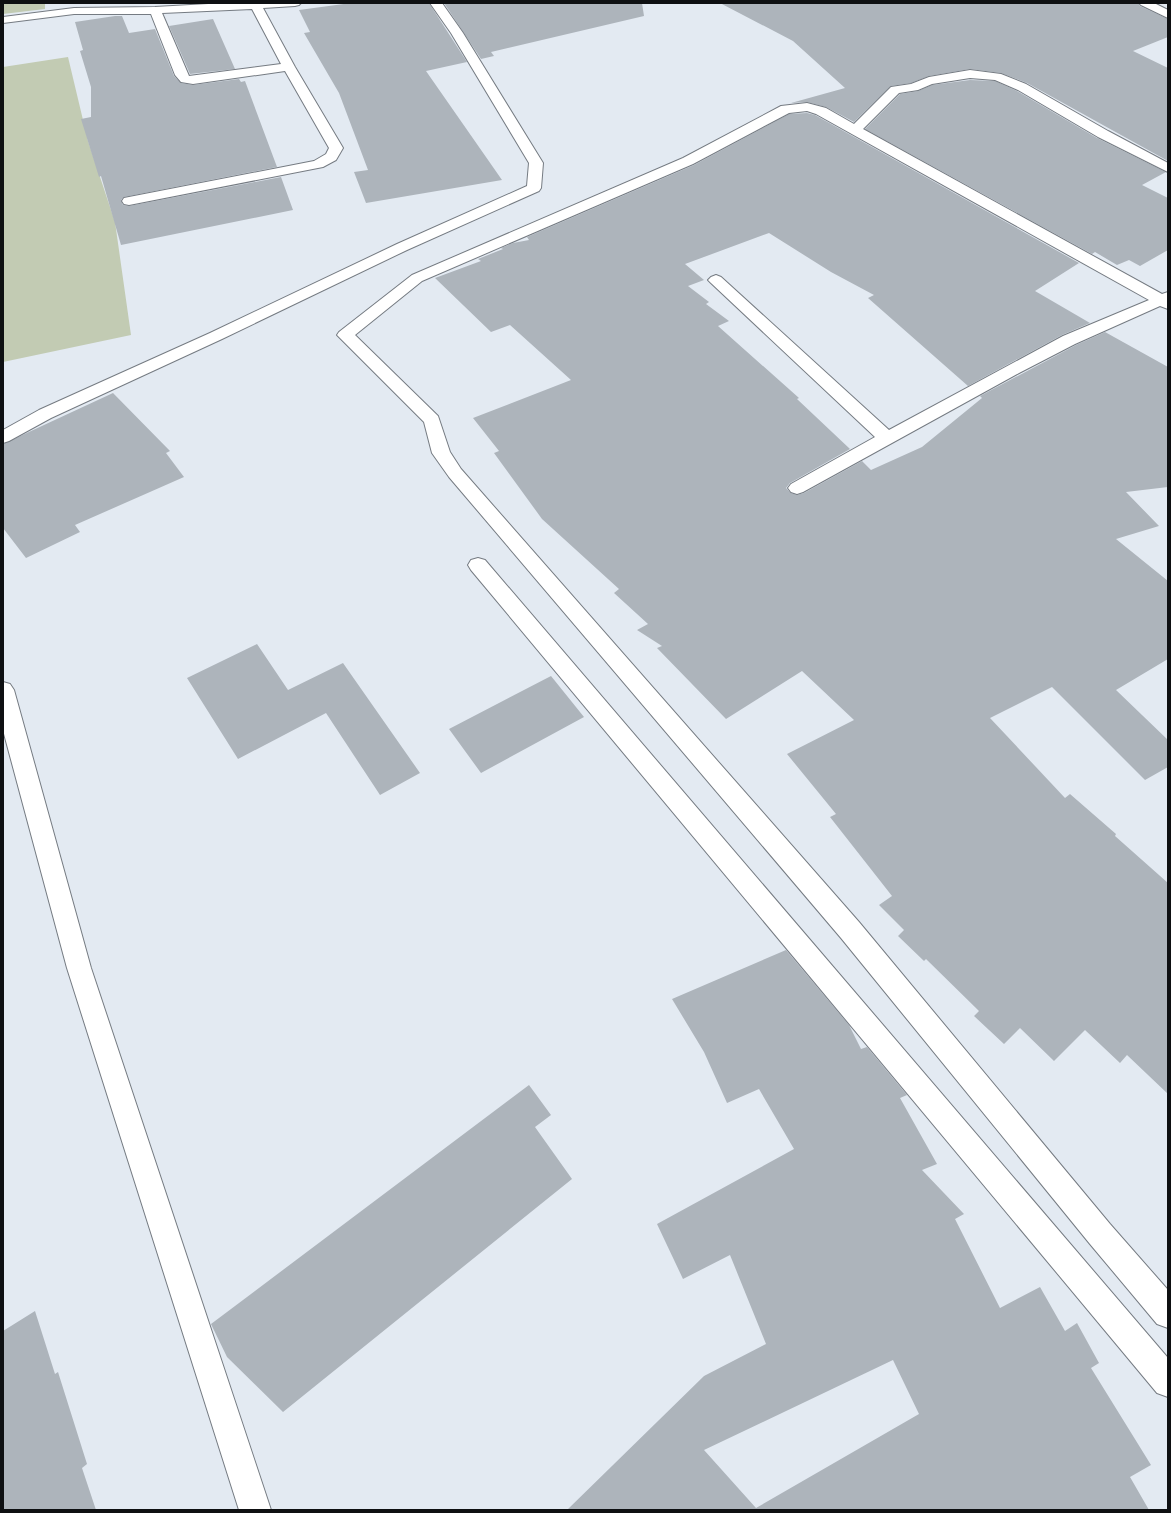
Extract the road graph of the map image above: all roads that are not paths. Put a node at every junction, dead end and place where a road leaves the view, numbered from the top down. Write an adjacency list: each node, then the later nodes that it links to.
1 (295, 3): 4 (street)
2 (436, 3): 15 (street)
3 (1145, 3): 7 (street)
4 (256, 5): 6 (street); 9 (street)
5 (73, 7): 6 (street); 8 (street)
6 (155, 10): 9 (street)
7 (1168, 15)
8 (3, 20)
9 (289, 68): 12 (street)
10 (855, 130): 11 (street); 14 (street); 20 (street)
11 (1168, 168)
12 (129, 201)
13 (716, 280): 16 (street)
14 (1166, 300): 16 (street)
15 (3, 437)
16 (887, 438): 17 (street)
17 (797, 488)
18 (478, 565): 21 (street)
19 (3, 690): 22 (street)
20 (1168, 1313)
21 (1168, 1382)
22 (255, 1510)

